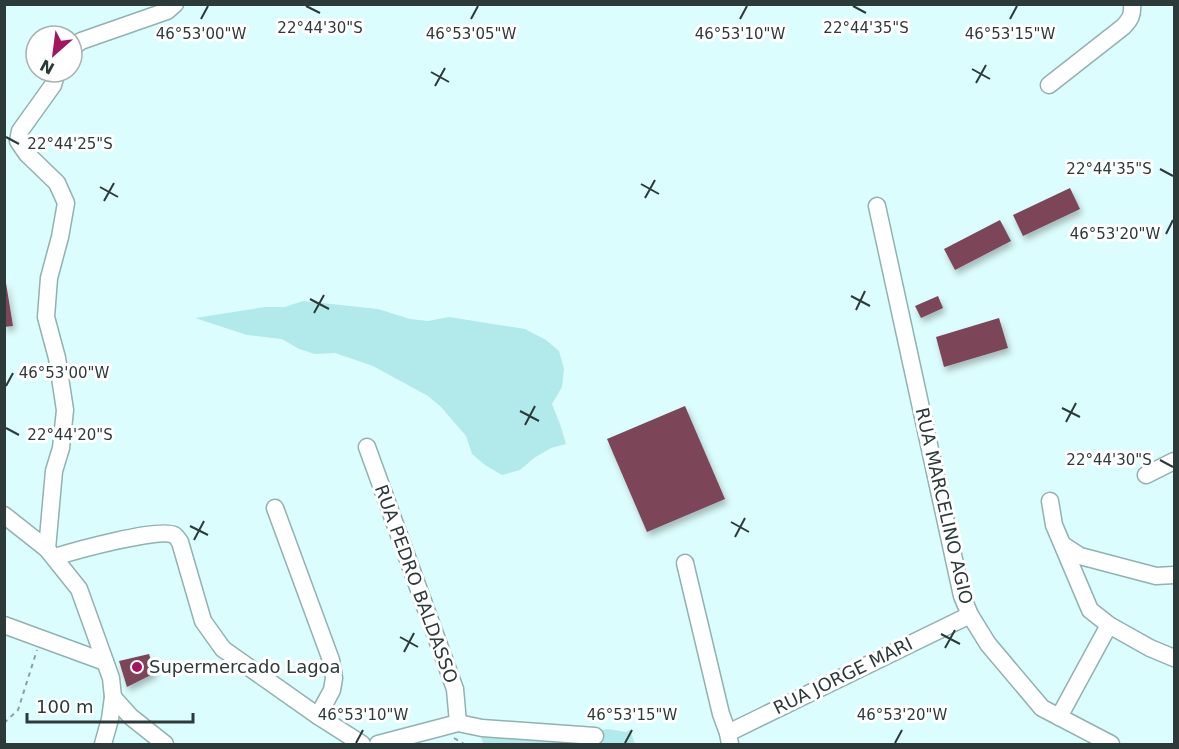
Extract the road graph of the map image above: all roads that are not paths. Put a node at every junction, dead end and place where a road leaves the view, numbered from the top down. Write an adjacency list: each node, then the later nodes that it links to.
1 (175, 4): 3 (street)
2 (1132, 4): 5 (street)
3 (84, 40)
4 (53, 84): 14 (street)
5 (1049, 85)
6 (878, 206): 17 (street, RUA MARCELINO AGIO)
7 (367, 447): 26 (street, RUA PEDRO BALDASSO)
8 (1174, 461): 9 (street)
9 (1146, 475)
10 (1050, 501): 13 (street)
11 (275, 508): 23 (street)
12 (4, 515): 14 (street)
13 (1063, 545): 16 (street); 19 (street)
14 (51, 553): 21 (street); 23 (street)
15 (685, 563): 29 (street)
16 (1174, 574)
17 (970, 615): 24 (street, RUA MARCELINO AGIO); 29 (street, RUA JORGE MARI)
18 (4, 625): 21 (street)
19 (1109, 625): 20 (street); 24 (street)
20 (1174, 658)
21 (105, 662): 22 (street)
22 (113, 697): 25 (street); 27 (street)
23 (318, 716): 32 (street)
24 (1059, 717): 34 (street, RUA MARCELINO AGIO)
25 (110, 719): 27 (street); 30 (street)
26 (458, 723): 28 (street); 33 (street)
27 (145, 730): 31 (street)
28 (595, 736)
29 (729, 739)
30 (103, 744)
31 (165, 744)
32 (362, 744)
33 (378, 744)
34 (1111, 744)

